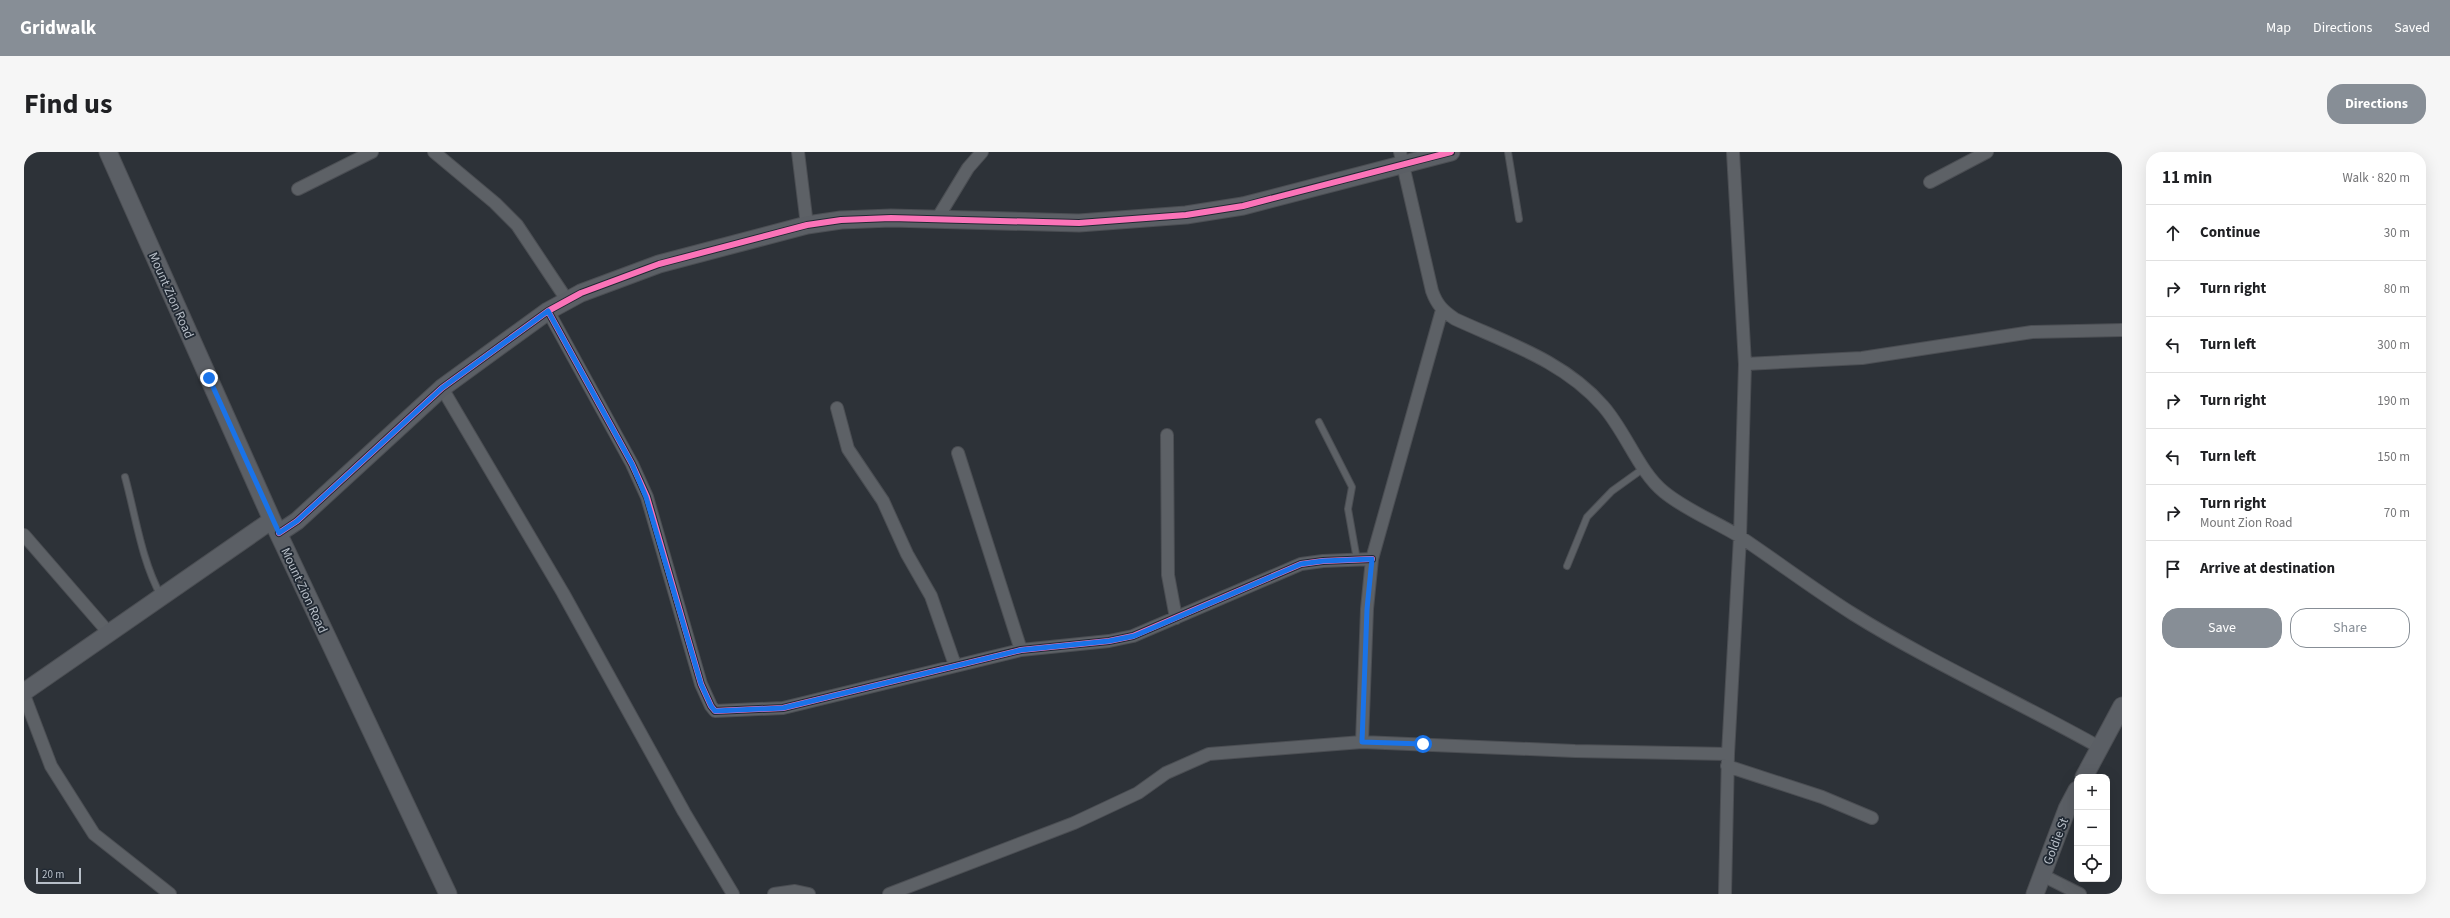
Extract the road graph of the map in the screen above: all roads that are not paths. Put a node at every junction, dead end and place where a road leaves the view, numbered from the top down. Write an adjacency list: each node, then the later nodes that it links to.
1 (108, 152): 28 (street, Mount Zion Road)
2 (372, 152): 12 (street)
3 (434, 152): 16 (street)
4 (798, 152): 15 (street)
5 (982, 152): 13 (street)
6 (1451, 152): 10 (street)
7 (1508, 152): 14 (lane)
8 (1733, 152): 20 (street)
9 (1990, 155): 11 (street)
10 (1401, 158): 13 (street); 17 (street)
11 (1930, 182)
12 (298, 189)
13 (937, 219): 15 (street)
14 (1519, 219)
15 (807, 225): 16 (street)
16 (567, 300): 18 (street)
17 (1442, 310): 26 (street); 31 (street)
18 (548, 311): 21 (street); 38 (street)
19 (2122, 330): 20 (street)
20 (1745, 364): 30 (street)
21 (442, 388): 28 (street); 51 (street)
22 (837, 408): 38 (street)
23 (1319, 422): 32 (lane)
24 (1167, 435): 35 (street)
25 (958, 453): 37 (street)
26 (1644, 468): 30 (street); 33 (lane)
27 (124, 477): 34 (lane)
28 (275, 526): 34 (street); 50 (street, Mount Zion Road)
29 (24, 535): 36 (street)
30 (1740, 537): 43 (street); 44 (street)
31 (1372, 559): 32 (street); 42 (street)
32 (1356, 560): 35 (street)
33 (1567, 566)
34 (162, 597): 36 (street)
35 (1176, 618): 37 (street)
36 (109, 633): 39 (street)
37 (1021, 650): 38 (street)
38 (955, 665)
39 (24, 692)
40 (24, 695): 49 (street)
41 (2122, 706): 43 (street)
42 (1362, 742): 44 (street); 54 (street)
43 (2099, 747): 45 (street)
44 (1727, 760): 47 (street); 55 (street)
45 (2086, 774)
46 (2074, 796): 48 (street, Goldie St)
47 (1872, 818)
48 (2042, 875): 56 (street, Goldie St); 57 (street)
49 (170, 894)
50 (448, 894)
51 (733, 894)
52 (774, 894): 53 (street)
53 (809, 894)
54 (889, 894)
55 (1725, 894)
56 (2035, 894)
57 (2080, 894)

